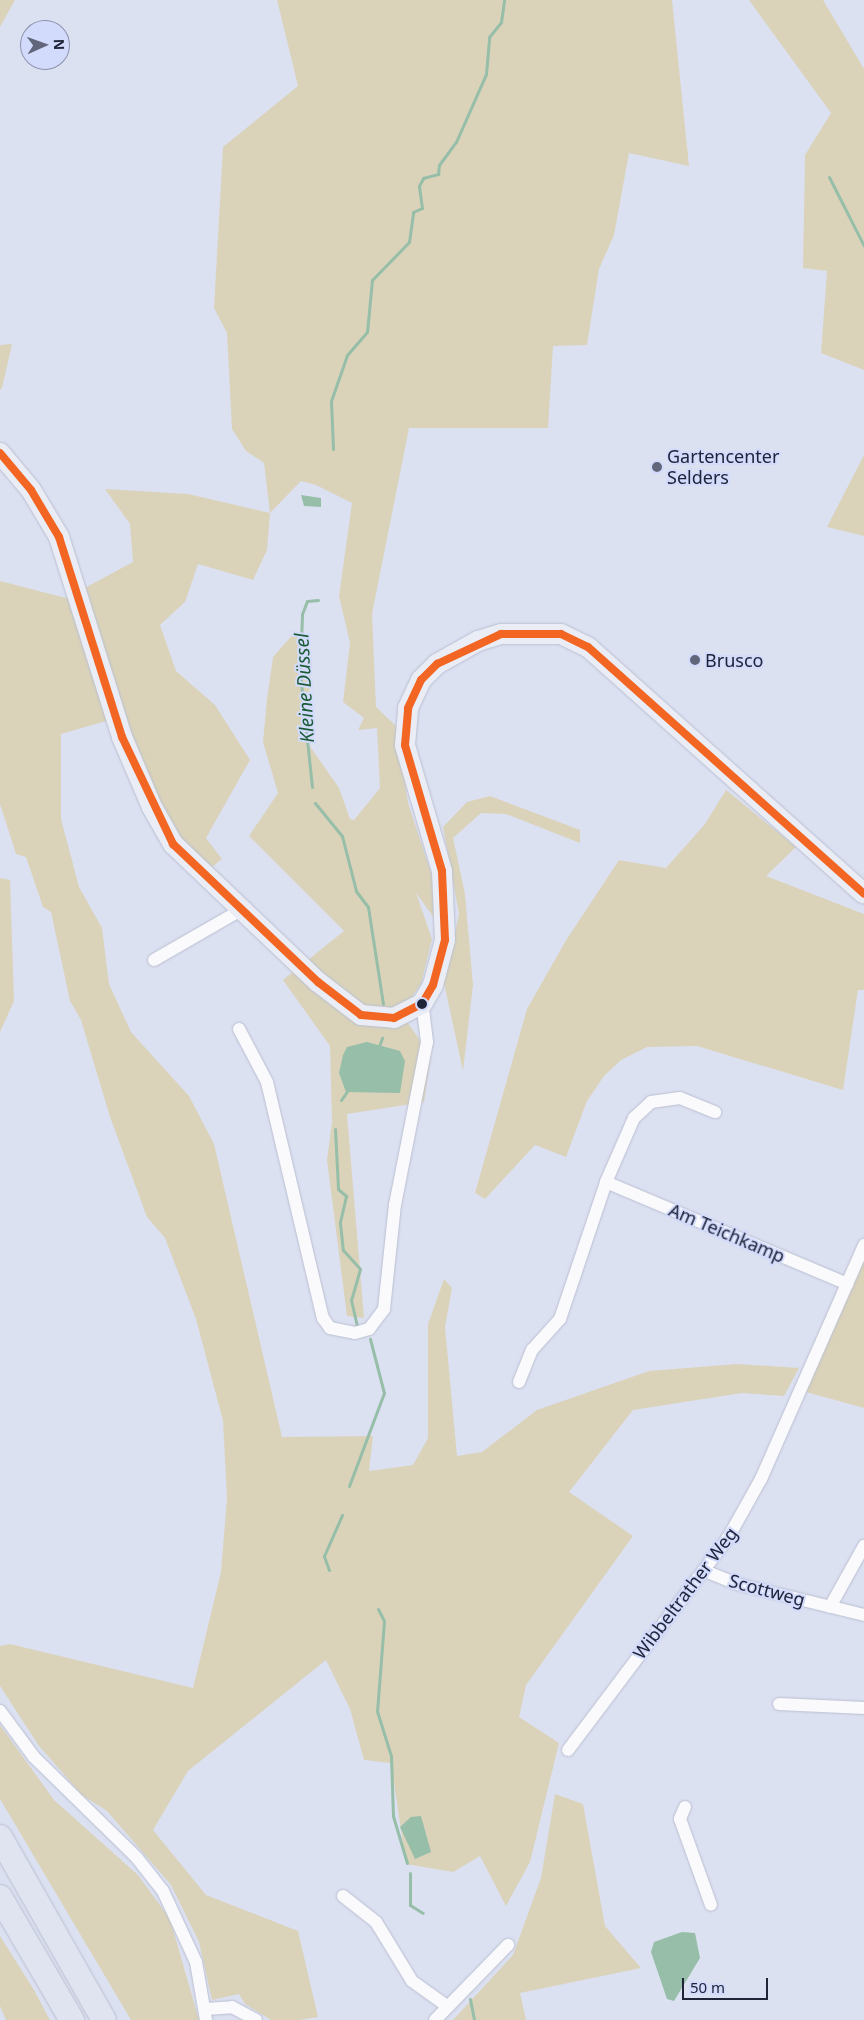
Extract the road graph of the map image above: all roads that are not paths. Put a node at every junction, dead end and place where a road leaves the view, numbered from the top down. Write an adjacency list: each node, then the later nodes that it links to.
1 (0, 453): 3 (main road)
2 (864, 894): 5 (main road)
3 (241, 910): 4 (street); 5 (main road)
4 (154, 960)
5 (422, 1004): 6 (street)
6 (239, 1029)
7 (715, 1112): 8 (street)
8 (606, 1182): 10 (street, Am Teichkamp); 11 (street)
9 (864, 1245): 10 (street, Wibbeltrather Weg)
10 (847, 1284): 13 (street, Wibbeltrather Weg)
11 (520, 1382)
12 (864, 1546): 14 (street, Scottweg)
13 (705, 1571): 14 (street, Scottweg); 19 (street, Wibbeltrather Weg)
14 (830, 1607): 15 (street, Scottweg)
15 (864, 1615)
16 (779, 1704): 17 (street)
17 (864, 1708)
18 (0, 1711): 27 (street)
19 (568, 1750)
20 (685, 1807): 24 (street)
21 (0, 1837): 29 (highway)
22 (344, 1896): 26 (street)
23 (0, 1897): 28 (highway)
24 (711, 1904)
25 (508, 1945): 26 (street)
26 (448, 2007): 31 (street)
27 (206, 2015): 30 (street)
28 (72, 2020)
29 (104, 2020)
30 (256, 2020)
31 (436, 2020)

